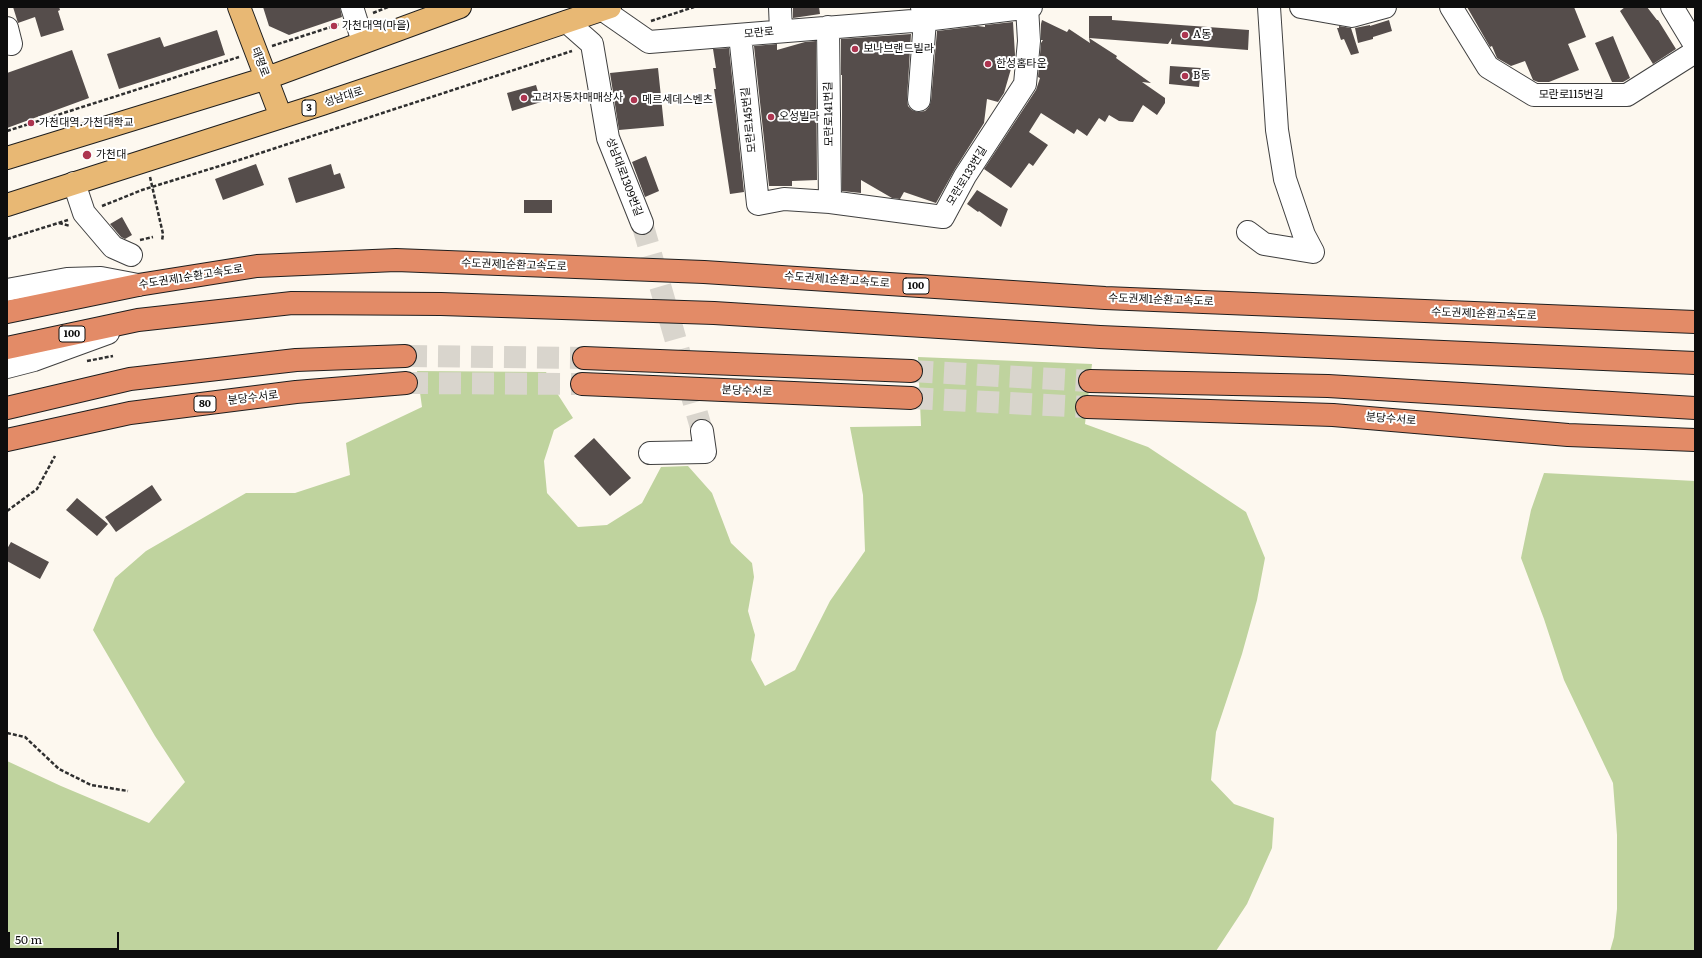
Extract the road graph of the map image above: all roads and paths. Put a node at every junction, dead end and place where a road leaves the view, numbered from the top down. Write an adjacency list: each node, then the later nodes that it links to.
1 (239, 7): 24 (main road, 태평로)
2 (388, 7): 14 (path)
3 (460, 7): 21 (main road)
4 (694, 7): 18 (path)
5 (780, 7): 19 (street)
6 (1027, 7): 7 (street, 모란로); 15 (street, 모란로); 34 (street, 모란로133번길)
7 (1031, 7)
8 (1269, 7): 39 (street)
9 (1301, 7): 10 (street)
10 (1385, 7)
11 (1452, 7): 25 (street, 모란로115번길)
12 (1672, 7): 23 (street)
13 (607, 8): 16 (main road, 성남대로 / 3); 18 (street, 모란로)
14 (353, 13): 21 (street); 24 (path)
15 (923, 13): 17 (street, 모란로); 27 (street)
16 (568, 22): 22 (street); 28 (main road, 성남대로 / 3)
17 (828, 27): 19 (street, 모란로); 34 (street, 모란로141번길)
18 (629, 28): 20 (street, 모란로)
19 (781, 31): 20 (street, 모란로)
20 (740, 35): 35 (street, 모란로145번길)
21 (363, 42): 26 (main road)
22 (592, 44): 33 (path); 38 (street, 성남대로1309번길)
23 (1695, 44)
24 (256, 51): 26 (main road, 태평로); 29 (path)
25 (1695, 52)
26 (267, 78): 28 (main road, 태평로); 30 (main road)
27 (919, 100)
28 (281, 117): 31 (main road, 성남대로 / 3)
29 (7, 131)
30 (7, 158)
31 (147, 160): 32 (main road, 성남대로 / 3); 33 (path)
32 (74, 183): 36 (main road, 성남대로 / 3); 37 (street)
33 (153, 187): 37 (path); 42 (path)
34 (830, 202): 35 (street, 모란로133번길)
35 (758, 204)
36 (7, 205)
37 (84, 213): 41 (path); 43 (street)
38 (642, 223)
39 (1248, 232)
40 (153, 237): 43 (path)
41 (7, 239)
42 (162, 241)
43 (135, 248)
44 (138, 284): 45 (street); 46 (highway, 수도권제1순환고속도로 / 100); 48 (highway, 수도권제1순환고속도로 / 100)
45 (7, 290)
46 (7, 312)
47 (138, 320): 49 (highway, 100); 52 (highway, 100); 53 (street)
48 (1695, 322)
49 (7, 348)
50 (405, 356): 60 (highway)
51 (584, 358): 54 (highway)
52 (1695, 364)
53 (7, 368)
54 (911, 371)
55 (1090, 381): 61 (highway)
56 (406, 383): 63 (highway, 분당수서로 / 80)
57 (582, 384): 58 (highway, 분당수서로)
58 (911, 398)
59 (1087, 407): 64 (highway, 분당수서로)
60 (7, 408)
61 (1695, 408)
62 (702, 431): 65 (street)
63 (7, 440)
64 (1695, 440)
65 (650, 452)
66 (54, 456): 67 (path)
67 (7, 511)
68 (7, 733): 69 (path)
69 (128, 791)

